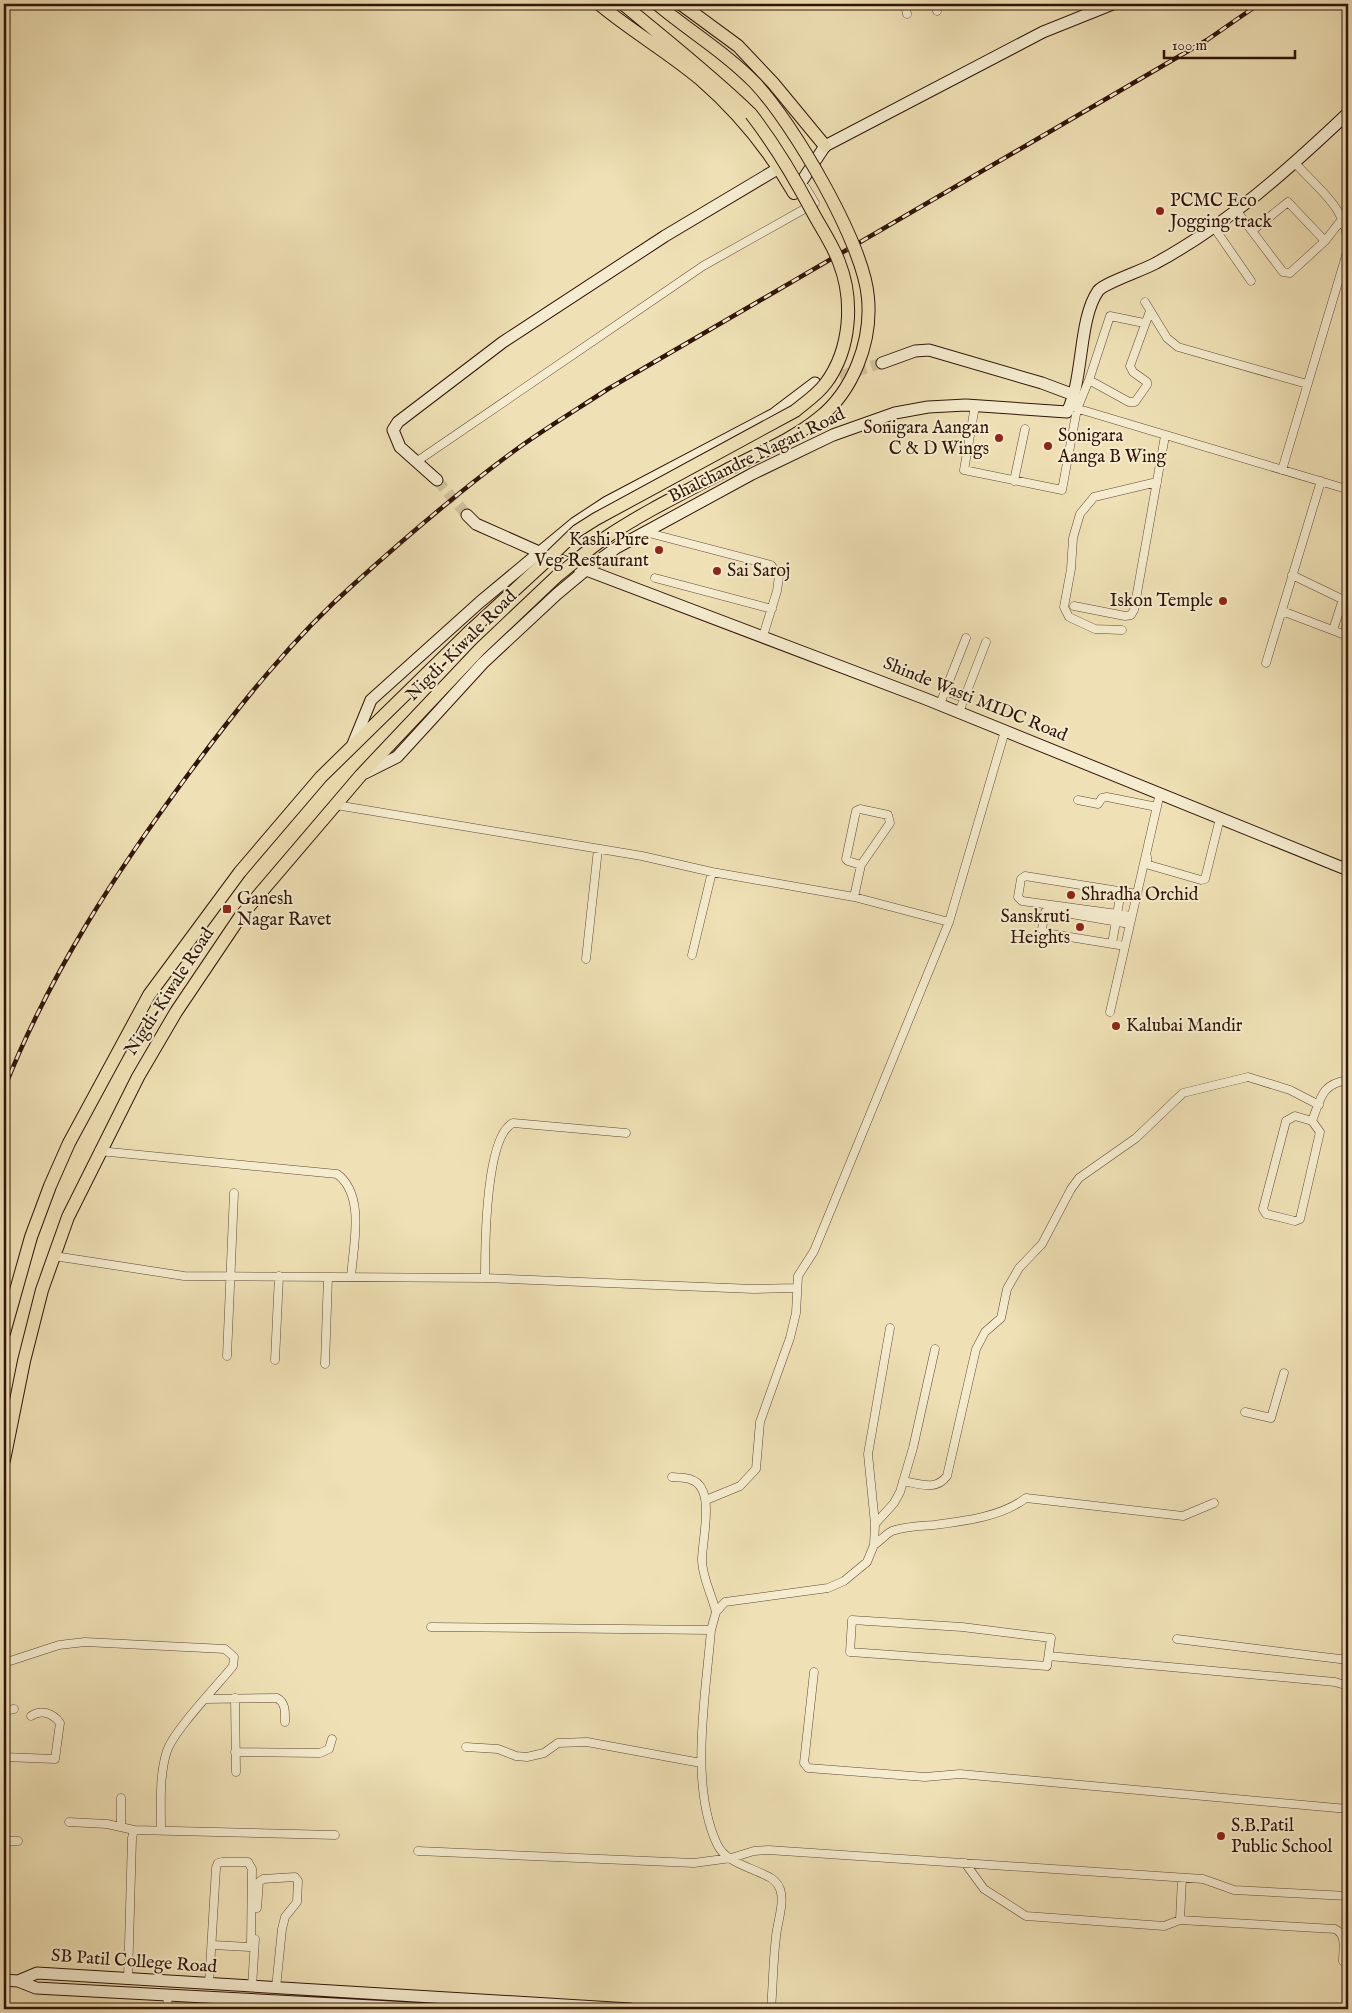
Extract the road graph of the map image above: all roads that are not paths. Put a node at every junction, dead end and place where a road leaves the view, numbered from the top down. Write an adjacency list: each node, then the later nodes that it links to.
1 (599, 4): 11 (main road)
2 (623, 4): 60 (main road, Nigdi-Kiwale Road, bridge)
3 (657, 4): 61 (main road, Nigdi-Kiwale Road, bridge)
4 (681, 4): 9 (main road)
5 (905, 4): 7 (street)
6 (1113, 4): 9 (street)
7 (906, 14)
8 (1348, 113): 10 (street)
9 (825, 146): 12 (street)
10 (1295, 164): 14 (street); 15 (street)
11 (779, 168): 13 (main road); 31 (street)
12 (802, 182): 13 (street); 31 (street)
13 (794, 193)
14 (1236, 210): 16 (street); 17 (street)
15 (1343, 218): 18 (street); 26 (street)
16 (1214, 226): 19 (street); 27 (street)
17 (1252, 231): 18 (street); 18 (street)
18 (1325, 241)
19 (1251, 280)
20 (1145, 302): 21 (street)
21 (1150, 311): 22 (street); 26 (street)
22 (1144, 324): 24 (street); 24 (street)
23 (882, 363): 27 (street)
24 (1088, 380): 27 (street)
25 (815, 384): 40 (street)
26 (1307, 384): 32 (street)
27 (1074, 403): 28 (street, Bhalchandre Nagari Road); 30 (street); 34 (street)
28 (975, 406): 34 (street); 39 (street, Bhalchandre Nagari Road)
29 (1025, 429): 34 (street)
30 (1165, 436): 32 (street); 36 (street)
31 (416, 462): 33 (street)
32 (1282, 470): 35 (street)
33 (437, 480)
34 (1014, 481)
35 (1321, 481): 37 (street); 42 (street)
36 (1157, 482): 45 (street); 48 (street)
37 (1343, 488)
38 (467, 515): 40 (street, Shinde Wasti MIDC Road)
39 (645, 532): 41 (street, Bhalchandre Nagari Road); 46 (street)
40 (539, 552): 41 (street, Shinde Wasti MIDC Road); 60 (street)
41 (587, 569): 50 (street, Shinde Wasti MIDC Road); 61 (street, Bhalchandre Nagari Road)
42 (1292, 575): 44 (street); 47 (street)
43 (655, 578): 46 (street)
44 (1346, 601): 49 (street)
45 (1074, 606)
46 (772, 609): 50 (street)
47 (1282, 611): 49 (street); 54 (street)
48 (1122, 630)
49 (1333, 630): 51 (street)
50 (763, 636): 57 (street, Shinde Wasti MIDC Road)
51 (1348, 636)
52 (966, 638): 55 (street)
53 (986, 642): 56 (street)
54 (1266, 663)
55 (945, 691): 56 (street); 57 (street)
56 (964, 698): 58 (street)
57 (940, 704): 58 (street, Shinde Wasti MIDC Road)
58 (959, 712): 59 (street, Shinde Wasti MIDC Road)
59 (1005, 731): 62 (street, Shinde Wasti MIDC Road); 76 (street)
60 (351, 750): 96 (main road, Nigdi-Kiwale Road)
61 (361, 775): 64 (main road, Nigdi-Kiwale Road)
62 (1162, 794): 65 (street); 66 (street, Shinde Wasti MIDC Road); 66 (street)
63 (1078, 800): 65 (street)
64 (336, 805): 67 (street); 86 (main road, Nigdi-Kiwale Road)
65 (1156, 807): 72 (street)
66 (1220, 818): 69 (street, Shinde Wasti MIDC Road)
67 (598, 848): 70 (street); 80 (street)
68 (861, 865): 68 (street); 73 (street)
69 (1348, 870)
70 (712, 872): 73 (street); 79 (street)
71 (1121, 892): 72 (street); 74 (street); 74 (street)
72 (1137, 894): 75 (street)
73 (854, 898): 76 (street)
74 (1116, 918): 75 (street); 77 (street); 77 (street)
75 (1131, 920): 78 (street)
76 (949, 922): 94 (street)
77 (1112, 944): 78 (street)
78 (1125, 946): 81 (street)
79 (692, 955)
80 (586, 959)
81 (1110, 1012)
82 (1348, 1080): 83 (street)
83 (1319, 1105): 84 (street); 105 (street)
84 (1312, 1121): 84 (street)
85 (626, 1133): 93 (street)
86 (100, 1151): 88 (main road, Nigdi-Kiwale Road); 92 (street)
87 (234, 1193): 89 (street)
88 (54, 1256): 89 (street); 103 (main road, Nigdi-Kiwale Road)
89 (229, 1276): 90 (street); 98 (street)
90 (279, 1276): 91 (street); 99 (street)
91 (328, 1277): 92 (street); 100 (street)
92 (351, 1277): 93 (street)
93 (485, 1278): 94 (street)
94 (796, 1288): 106 (street)
95 (890, 1328): 108 (street)
96 (4, 1333)
97 (935, 1349): 105 (street)
98 (227, 1356)
99 (275, 1360)
100 (325, 1364)
101 (1284, 1373): 102 (street)
102 (1245, 1412)
103 (4, 1460)
104 (672, 1477): 106 (street)
105 (903, 1481): 108 (street)
106 (706, 1500): 110 (street)
107 (1214, 1503): 109 (street)
108 (875, 1524): 109 (street)
109 (874, 1545): 110 (street)
110 (716, 1612): 112 (street)
111 (432, 1627): 112 (street)
112 (711, 1630): 129 (street)
113 (1177, 1639): 115 (street)
114 (1049, 1656): 114 (street); 118 (street)
115 (1348, 1660)
116 (4, 1663): 120 (street)
117 (814, 1672): 132 (street)
118 (1348, 1686)
119 (235, 1698): 120 (street); 124 (street); 127 (street)
120 (206, 1699): 135 (street)
121 (14, 1709): 122 (street)
122 (4, 1711)
123 (31, 1716): 128 (street)
124 (286, 1722)
125 (332, 1739): 127 (street)
126 (466, 1747): 129 (street)
127 (236, 1752): 130 (street)
128 (4, 1757)
129 (701, 1763): 141 (street)
130 (236, 1772)
131 (121, 1798): 134 (street)
132 (1348, 1809)
133 (69, 1822): 134 (street)
134 (121, 1826): 136 (street)
135 (161, 1829): 136 (street); 137 (street)
136 (134, 1830): 149 (street)
137 (334, 1835)
138 (4, 1841): 139 (street)
139 (18, 1841)
140 (418, 1851): 141 (street)
141 (731, 1858): 142 (street); 159 (street)
142 (965, 1863): 143 (street); 145 (street)
143 (1182, 1878): 144 (street); 145 (street)
144 (1348, 1896)
145 (1180, 1920): 147 (street)
146 (213, 1945): 146 (street); 151 (street)
147 (1343, 1961)
148 (4, 1980): 150 (street)
149 (128, 1980): 150 (street, SB Patil College Road); 151 (street, SB Patil College Road)
150 (18, 1981): 154 (street, SB Patil College Road)
151 (210, 1984): 152 (street, SB Patil College Road)
152 (252, 1987): 153 (street, SB Patil College Road); 153 (street)
153 (276, 1988): 155 (street, SB Patil College Road)
154 (168, 1994): 156 (street); 157 (street, SB Patil College Road)
155 (498, 2005): 158 (street, SB Patil College Road)
156 (167, 2009)
157 (429, 2009)
158 (630, 2009)
159 (771, 2009)

